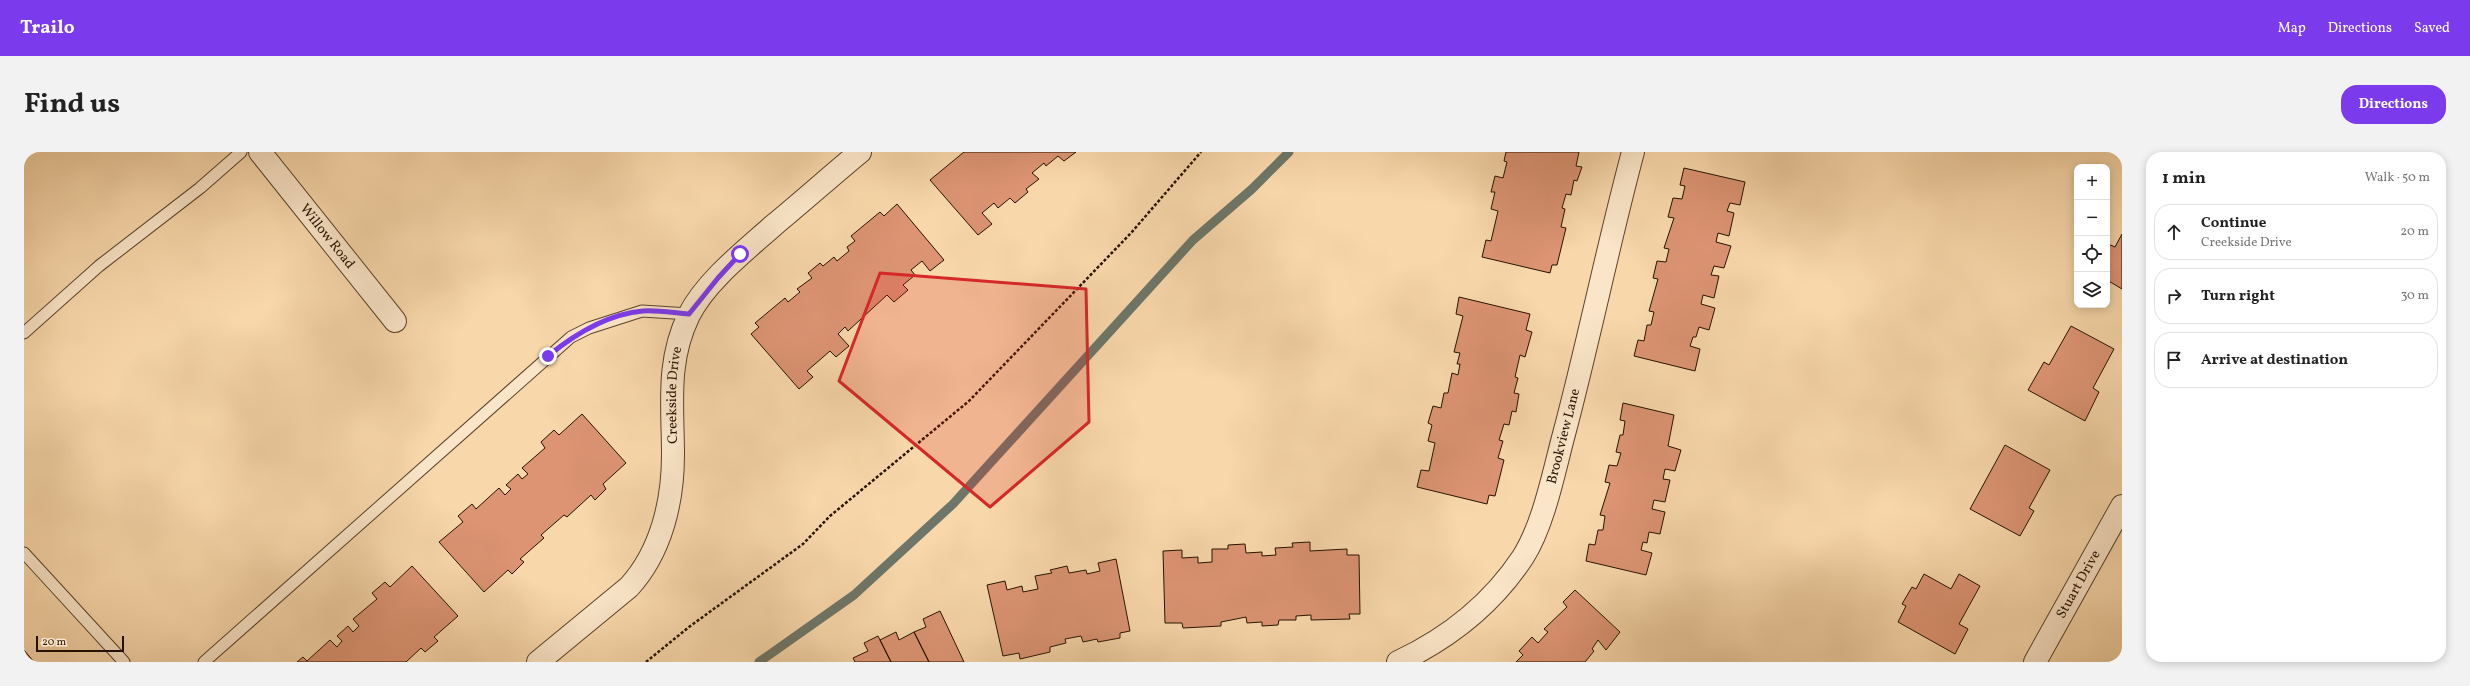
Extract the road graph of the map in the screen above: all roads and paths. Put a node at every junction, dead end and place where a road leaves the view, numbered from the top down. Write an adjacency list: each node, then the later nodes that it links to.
1 (241, 152): 8 (lane)
2 (260, 152): 7 (street, Willow Road)
3 (860, 152): 6 (street, Creekside Drive)
4 (1201, 152): 14 (path)
5 (1633, 152): 15 (street, Brookview Lane)
6 (689, 314): 12 (lane); 13 (street, Creekside Drive)
7 (395, 321)
8 (24, 333)
9 (2122, 506): 16 (street, Stuart Drive)
10 (24, 553): 11 (lane)
11 (124, 662)
12 (204, 662)
13 (538, 662)
14 (646, 662)
15 (1398, 662)
16 (2035, 662)

